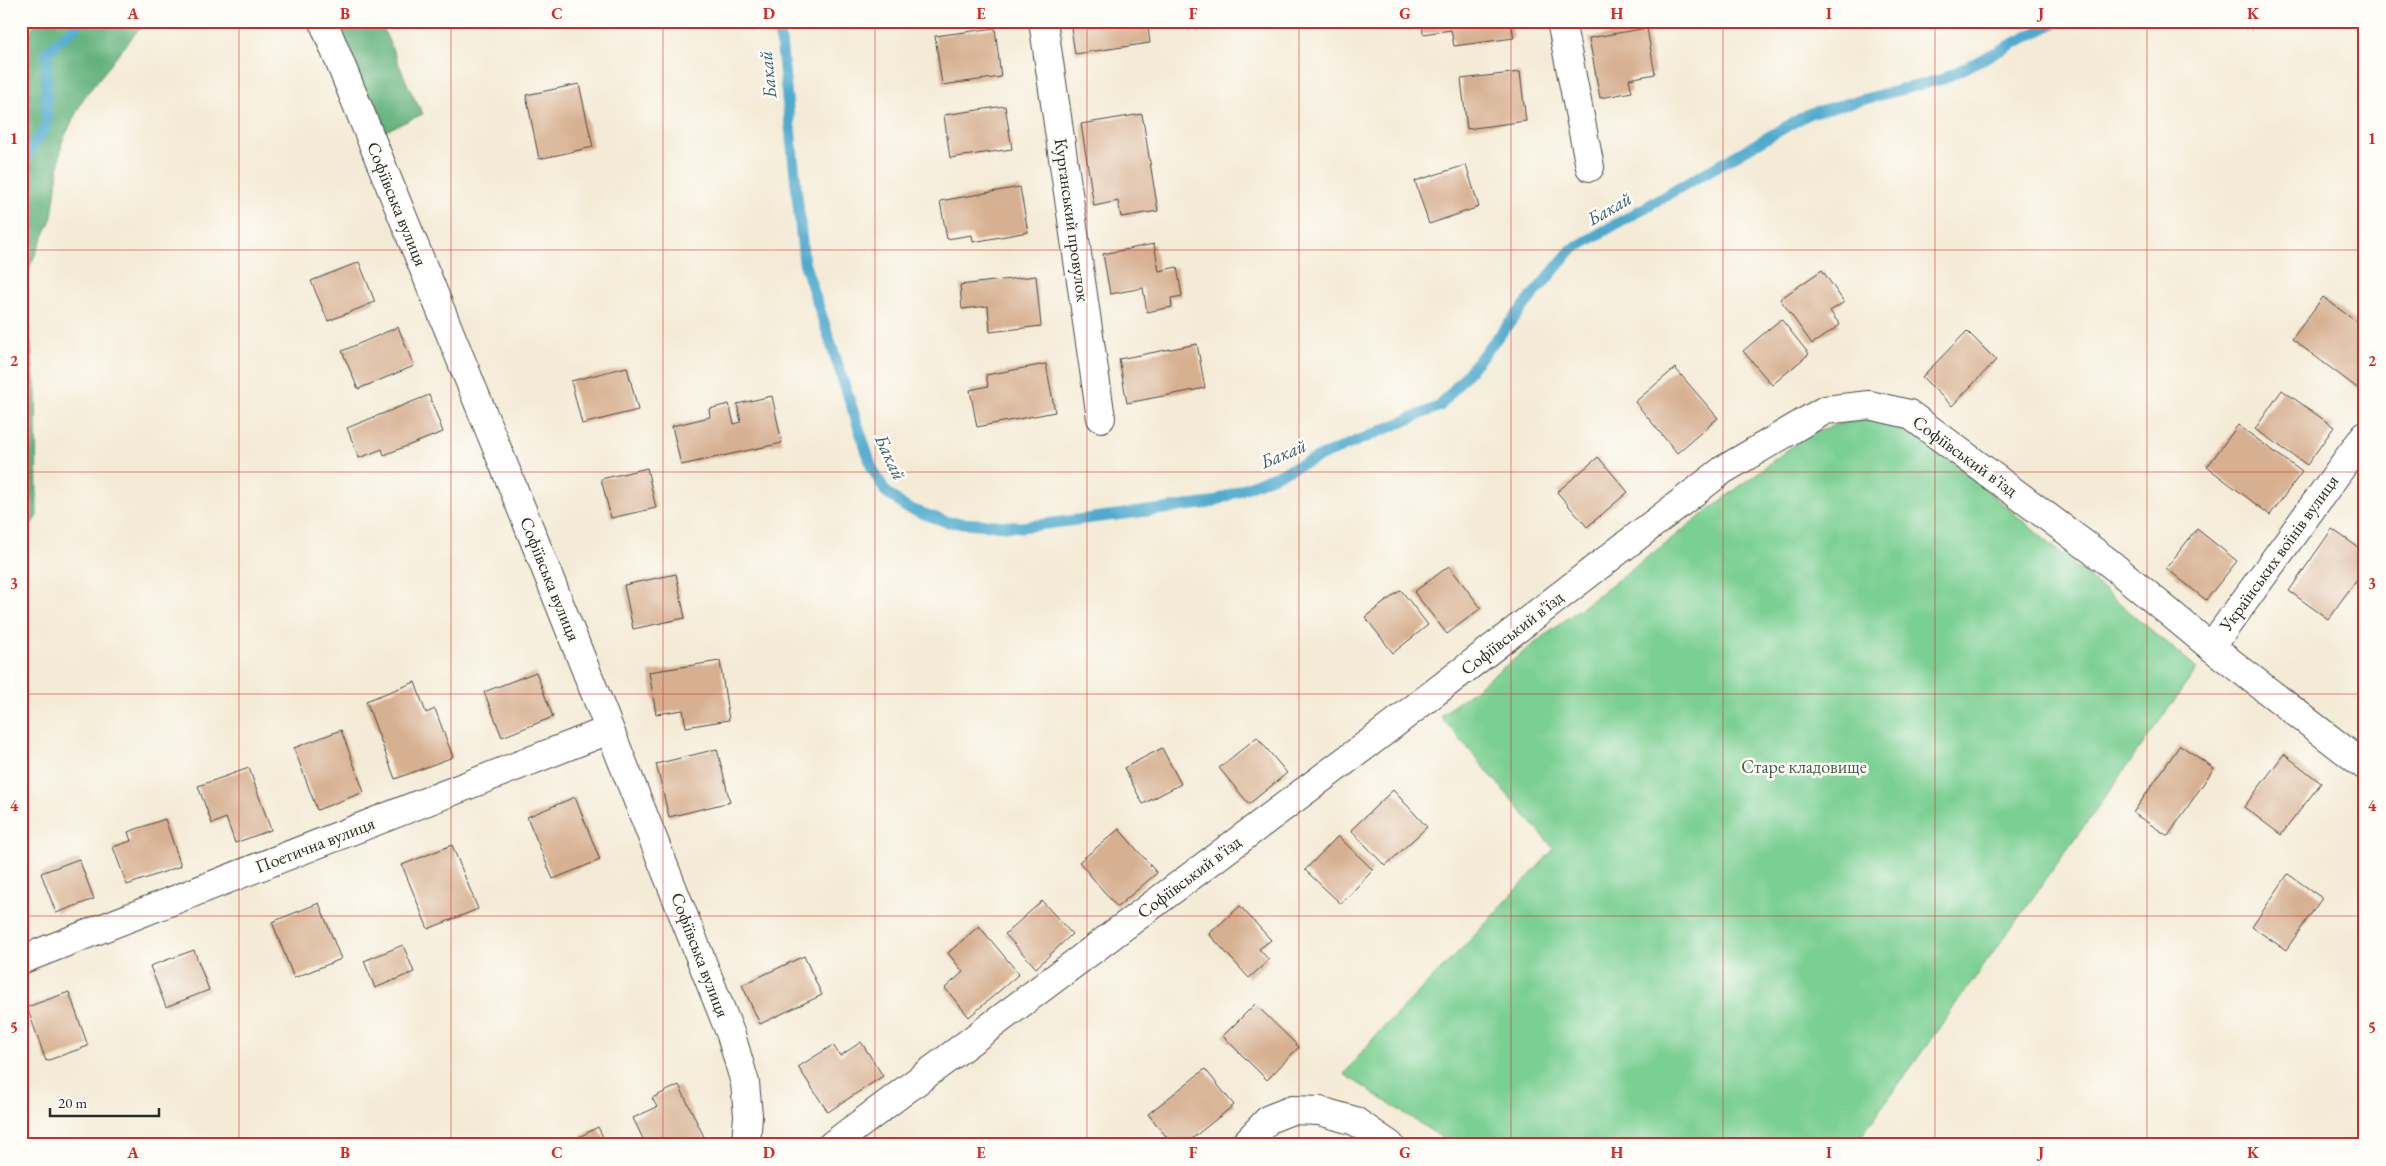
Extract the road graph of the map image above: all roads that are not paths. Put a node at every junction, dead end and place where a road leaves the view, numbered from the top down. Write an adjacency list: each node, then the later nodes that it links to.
1 (323, 21): 8 (street, Софіївська вулиця)
2 (1043, 21): 5 (street, Курганський провулок)
3 (1561, 21): 4 (street)
4 (1590, 167)
5 (1101, 418)
6 (2365, 435): 7 (street, Українських воїнів вулиця)
7 (2211, 647): 9 (street, Софіївський в'їзд); 12 (street, Софіївський в'їзд)
8 (609, 730): 10 (street, Поетична вулиця); 11 (street, Софіївська вулиця)
9 (2365, 766)
10 (21, 960)
11 (746, 1145)
12 (832, 1145)
13 (1244, 1145): 14 (street)
14 (1390, 1145)

